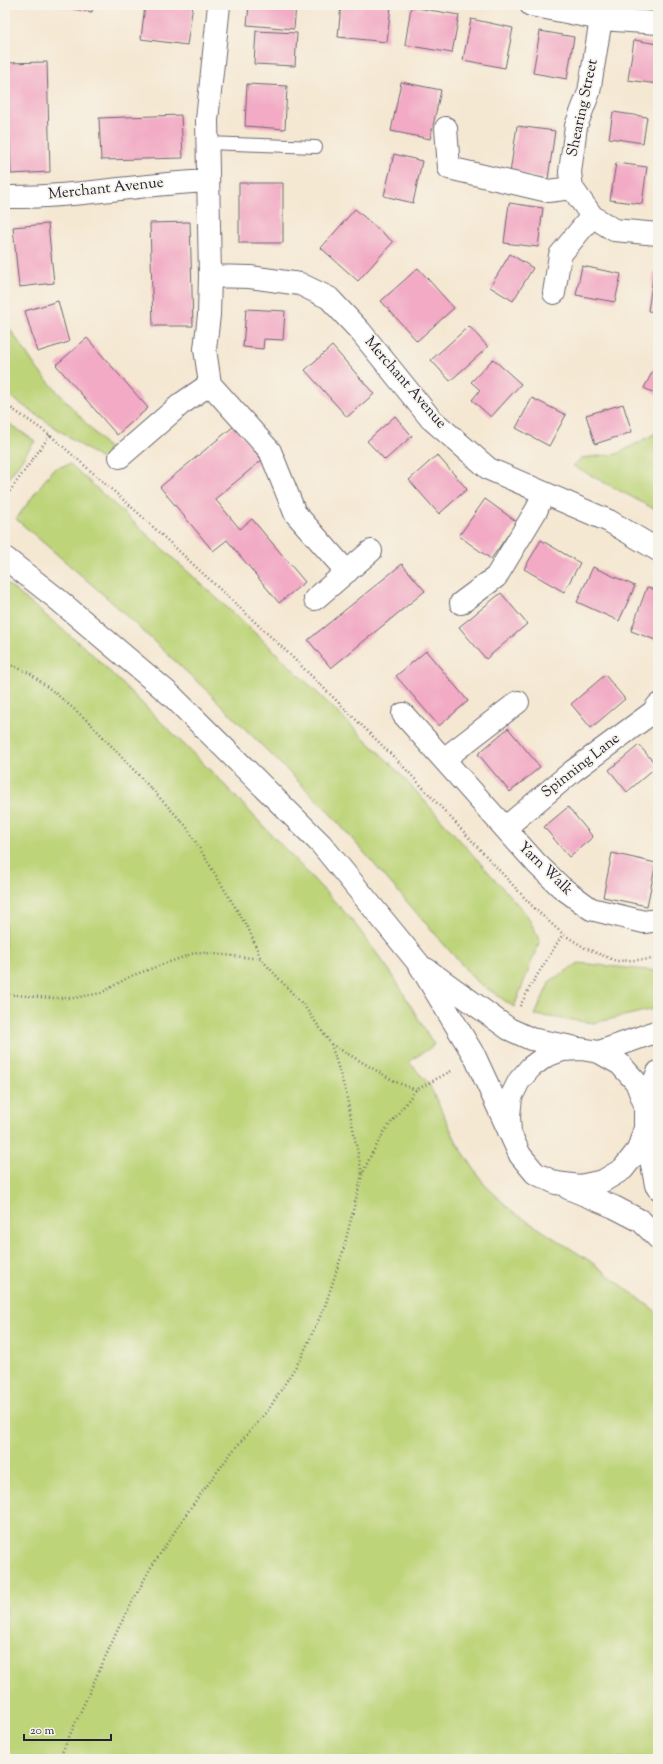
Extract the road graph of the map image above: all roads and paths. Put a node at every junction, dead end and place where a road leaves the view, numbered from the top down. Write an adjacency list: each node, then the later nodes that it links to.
1 (219, 5): 6 (street)
2 (531, 5): 3 (street)
3 (601, 19): 4 (street); 9 (street, Shearing Street)
4 (658, 23)
5 (446, 128): 9 (street)
6 (207, 143): 7 (lane); 8 (street)
7 (316, 147)
8 (208, 181): 10 (street, Merchant Avenue); 13 (street)
9 (572, 188): 11 (street)
10 (5, 197)
11 (592, 216): 12 (street); 14 (street)
12 (658, 234)
13 (210, 276): 15 (street); 19 (street, Merchant Avenue)
14 (554, 293)
15 (210, 384): 18 (street); 24 (street)
16 (5, 404): 17 (path)
17 (50, 435): 20 (path); 34 (path)
18 (120, 457)
19 (543, 493): 21 (street, Merchant Avenue); 26 (street)
20 (5, 498)
21 (658, 550)
22 (371, 551): 24 (street)
23 (5, 558): 36 (street)
24 (346, 572): 25 (street)
25 (315, 599)
26 (460, 603)
27 (5, 662): 35 (path)
28 (518, 702): 31 (street)
29 (658, 705): 32 (street, Spinning Lane)
30 (402, 714): 31 (street, Yarn Walk)
31 (444, 760): 32 (street, Yarn Walk)
32 (505, 828): 33 (street, Yarn Walk)
33 (658, 920)
34 (658, 958)
35 (260, 959): 37 (path); 39 (path)
36 (419, 964): 40 (street); 44 (street)
37 (5, 994)
38 (658, 1031): 40 (street)
39 (331, 1044): 45 (path); 45 (path)
40 (590, 1051): 42 (street); 44 (street)
41 (658, 1072): 42 (street)
42 (645, 1105): 43 (street)
43 (645, 1128): 46 (street); 47 (street)
44 (510, 1134): 46 (street)
45 (362, 1175): 49 (path)
46 (556, 1183): 48 (street)
47 (658, 1188)
48 (658, 1238)
49 (59, 1759)

